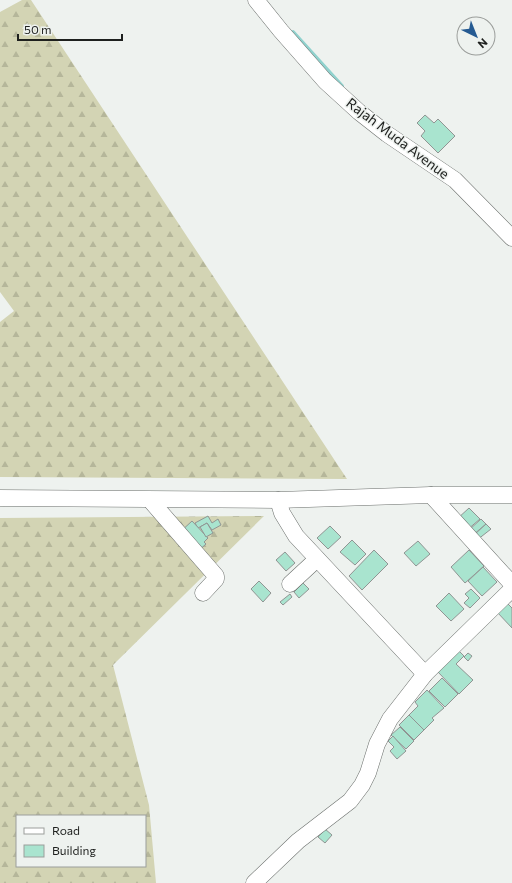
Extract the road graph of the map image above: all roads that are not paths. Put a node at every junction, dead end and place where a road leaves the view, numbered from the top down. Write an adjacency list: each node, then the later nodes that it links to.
1 (256, 0): 2 (street, Rajah Muda Avenue)
2 (512, 238)
3 (431, 495): 4 (street); 7 (street); 10 (street)
4 (512, 495)
5 (0, 498): 6 (street)
6 (150, 500): 7 (street); 12 (street)
7 (278, 500): 8 (street)
8 (317, 559): 9 (street); 13 (street)
9 (290, 584)
10 (512, 584)
11 (512, 588): 13 (street)
12 (203, 593)
13 (425, 674): 14 (street)
14 (254, 883)

